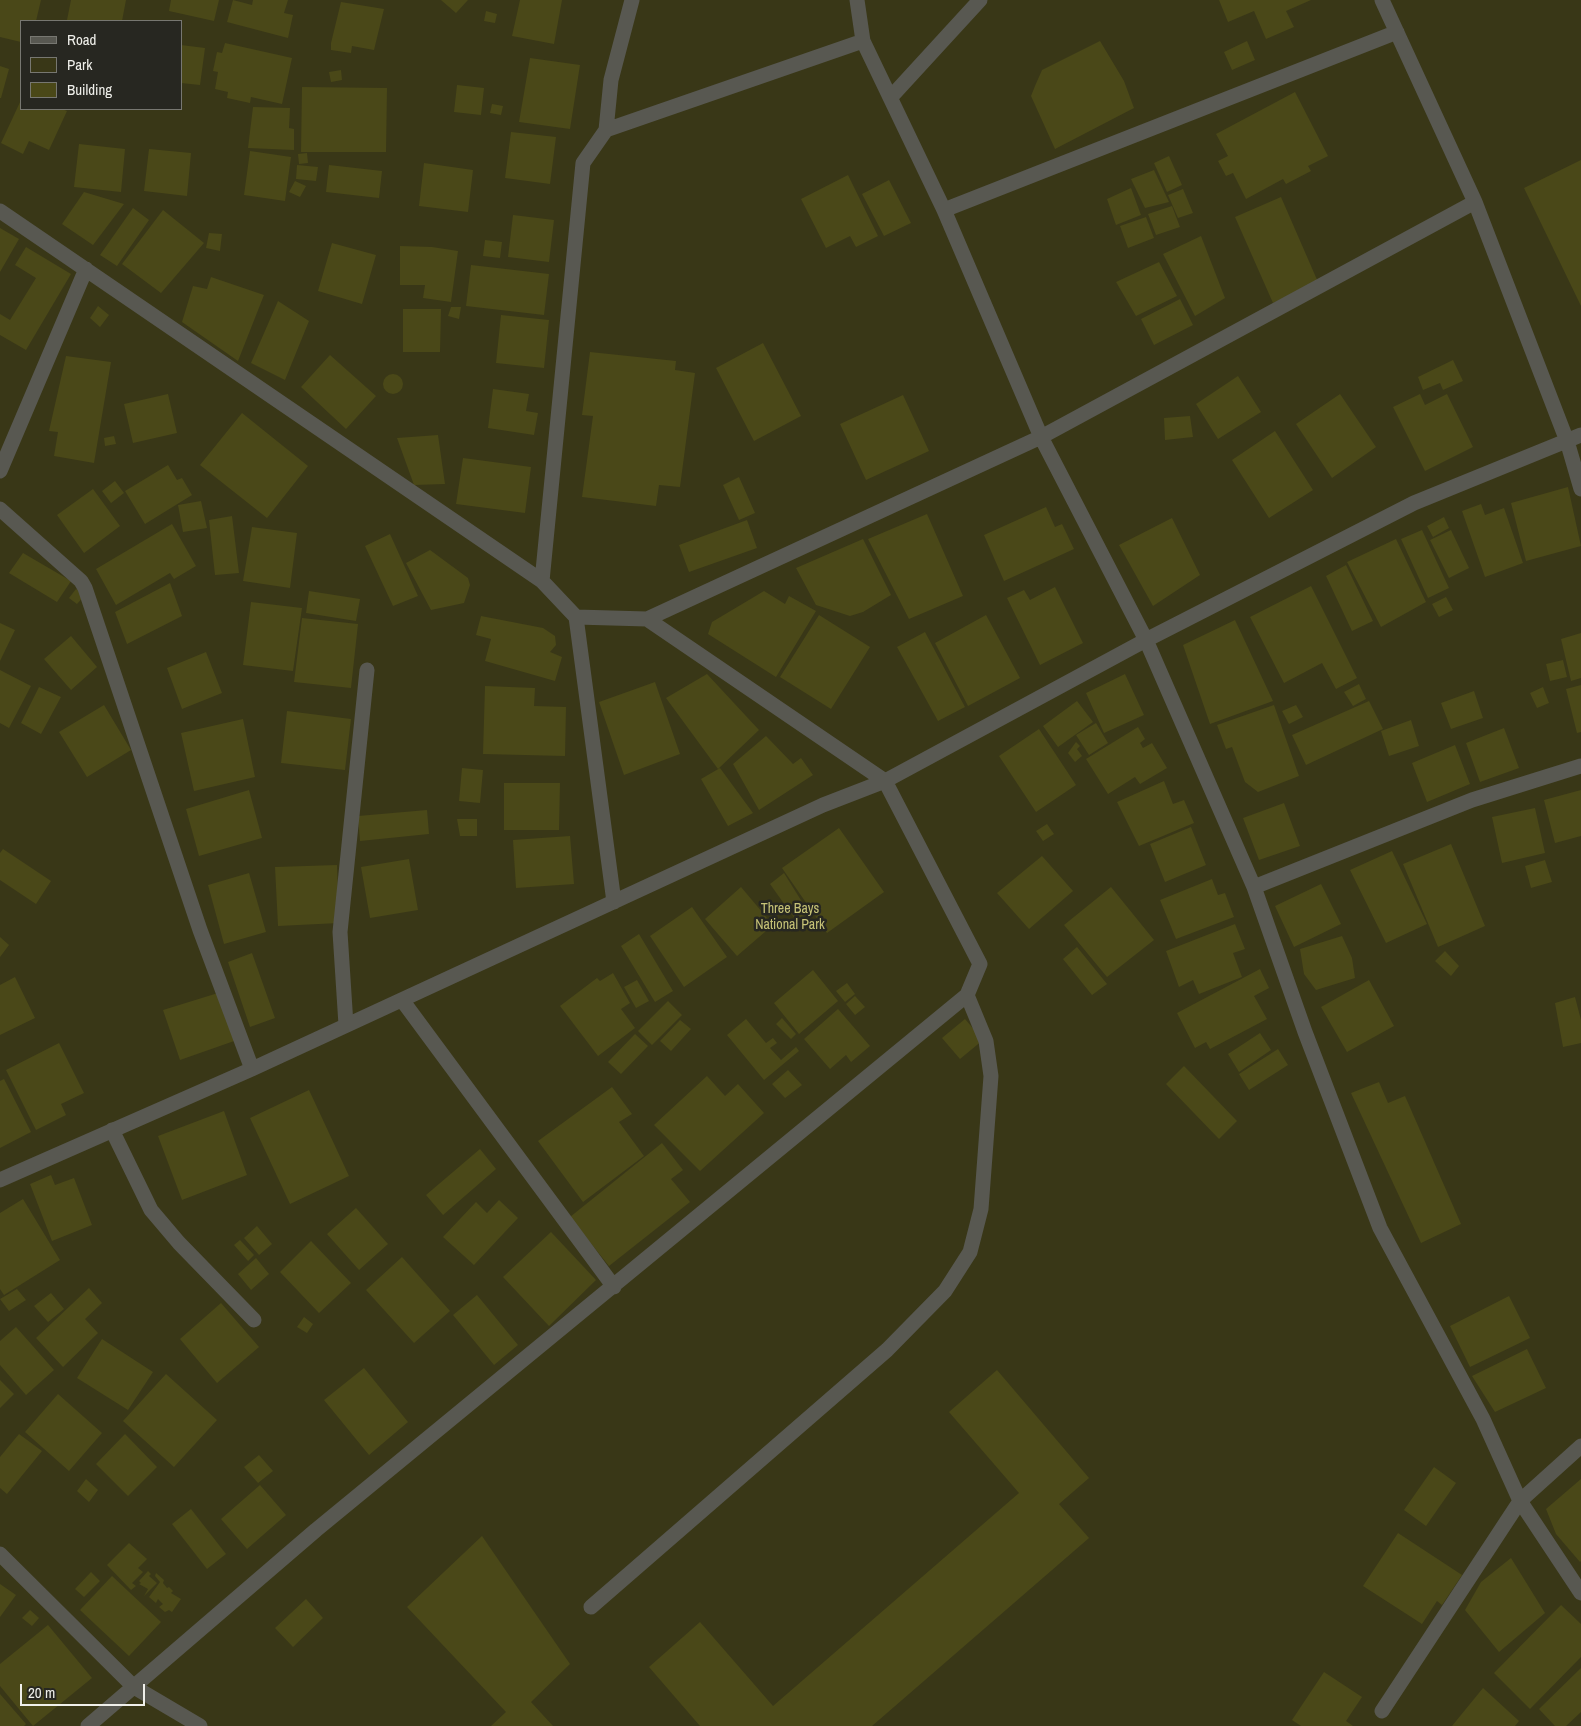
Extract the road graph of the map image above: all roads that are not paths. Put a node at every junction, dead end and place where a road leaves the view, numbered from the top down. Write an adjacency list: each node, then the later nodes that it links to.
1 (632, 0): 8 (street)
2 (857, 0): 6 (street)
3 (980, 0): 7 (street)
4 (1382, 0): 5 (street)
5 (1397, 32): 9 (street); 10 (street)
6 (863, 41): 7 (street); 8 (street)
7 (891, 96): 10 (street)
8 (606, 130): 19 (street)
9 (1475, 202): 14 (street); 15 (street)
10 (944, 210): 14 (street)
11 (0, 211): 12 (street)
12 (86, 269): 16 (street); 19 (street)
13 (1581, 434): 15 (street)
14 (1041, 437): 21 (street); 22 (street)
15 (1567, 441): 17 (street); 22 (street)
16 (0, 470)
17 (1581, 489)
18 (0, 509): 31 (street)
19 (542, 581): 20 (street)
20 (576, 617): 21 (street); 27 (street)
21 (647, 619): 25 (street)
22 (1146, 640): 25 (street); 26 (street)
23 (367, 670): 30 (street)
24 (1581, 766): 26 (street)
25 (886, 781): 27 (street); 28 (street)
26 (1254, 887): 37 (street)
27 (614, 902): 29 (street)
28 (967, 995): 34 (street); 40 (street)
29 (402, 1000): 30 (street); 34 (street)
30 (346, 1025): 31 (street)
31 (252, 1069): 32 (street)
32 (112, 1130): 33 (street); 35 (street)
33 (0, 1180)
34 (614, 1287): 41 (street)
35 (254, 1320)
36 (1581, 1446): 37 (street)
37 (1520, 1501): 39 (street); 42 (street)
38 (0, 1554): 41 (street)
39 (1581, 1593)
40 (591, 1607)
41 (134, 1687): 43 (street); 44 (street)
42 (1382, 1711)
43 (88, 1726)
44 (200, 1726)

